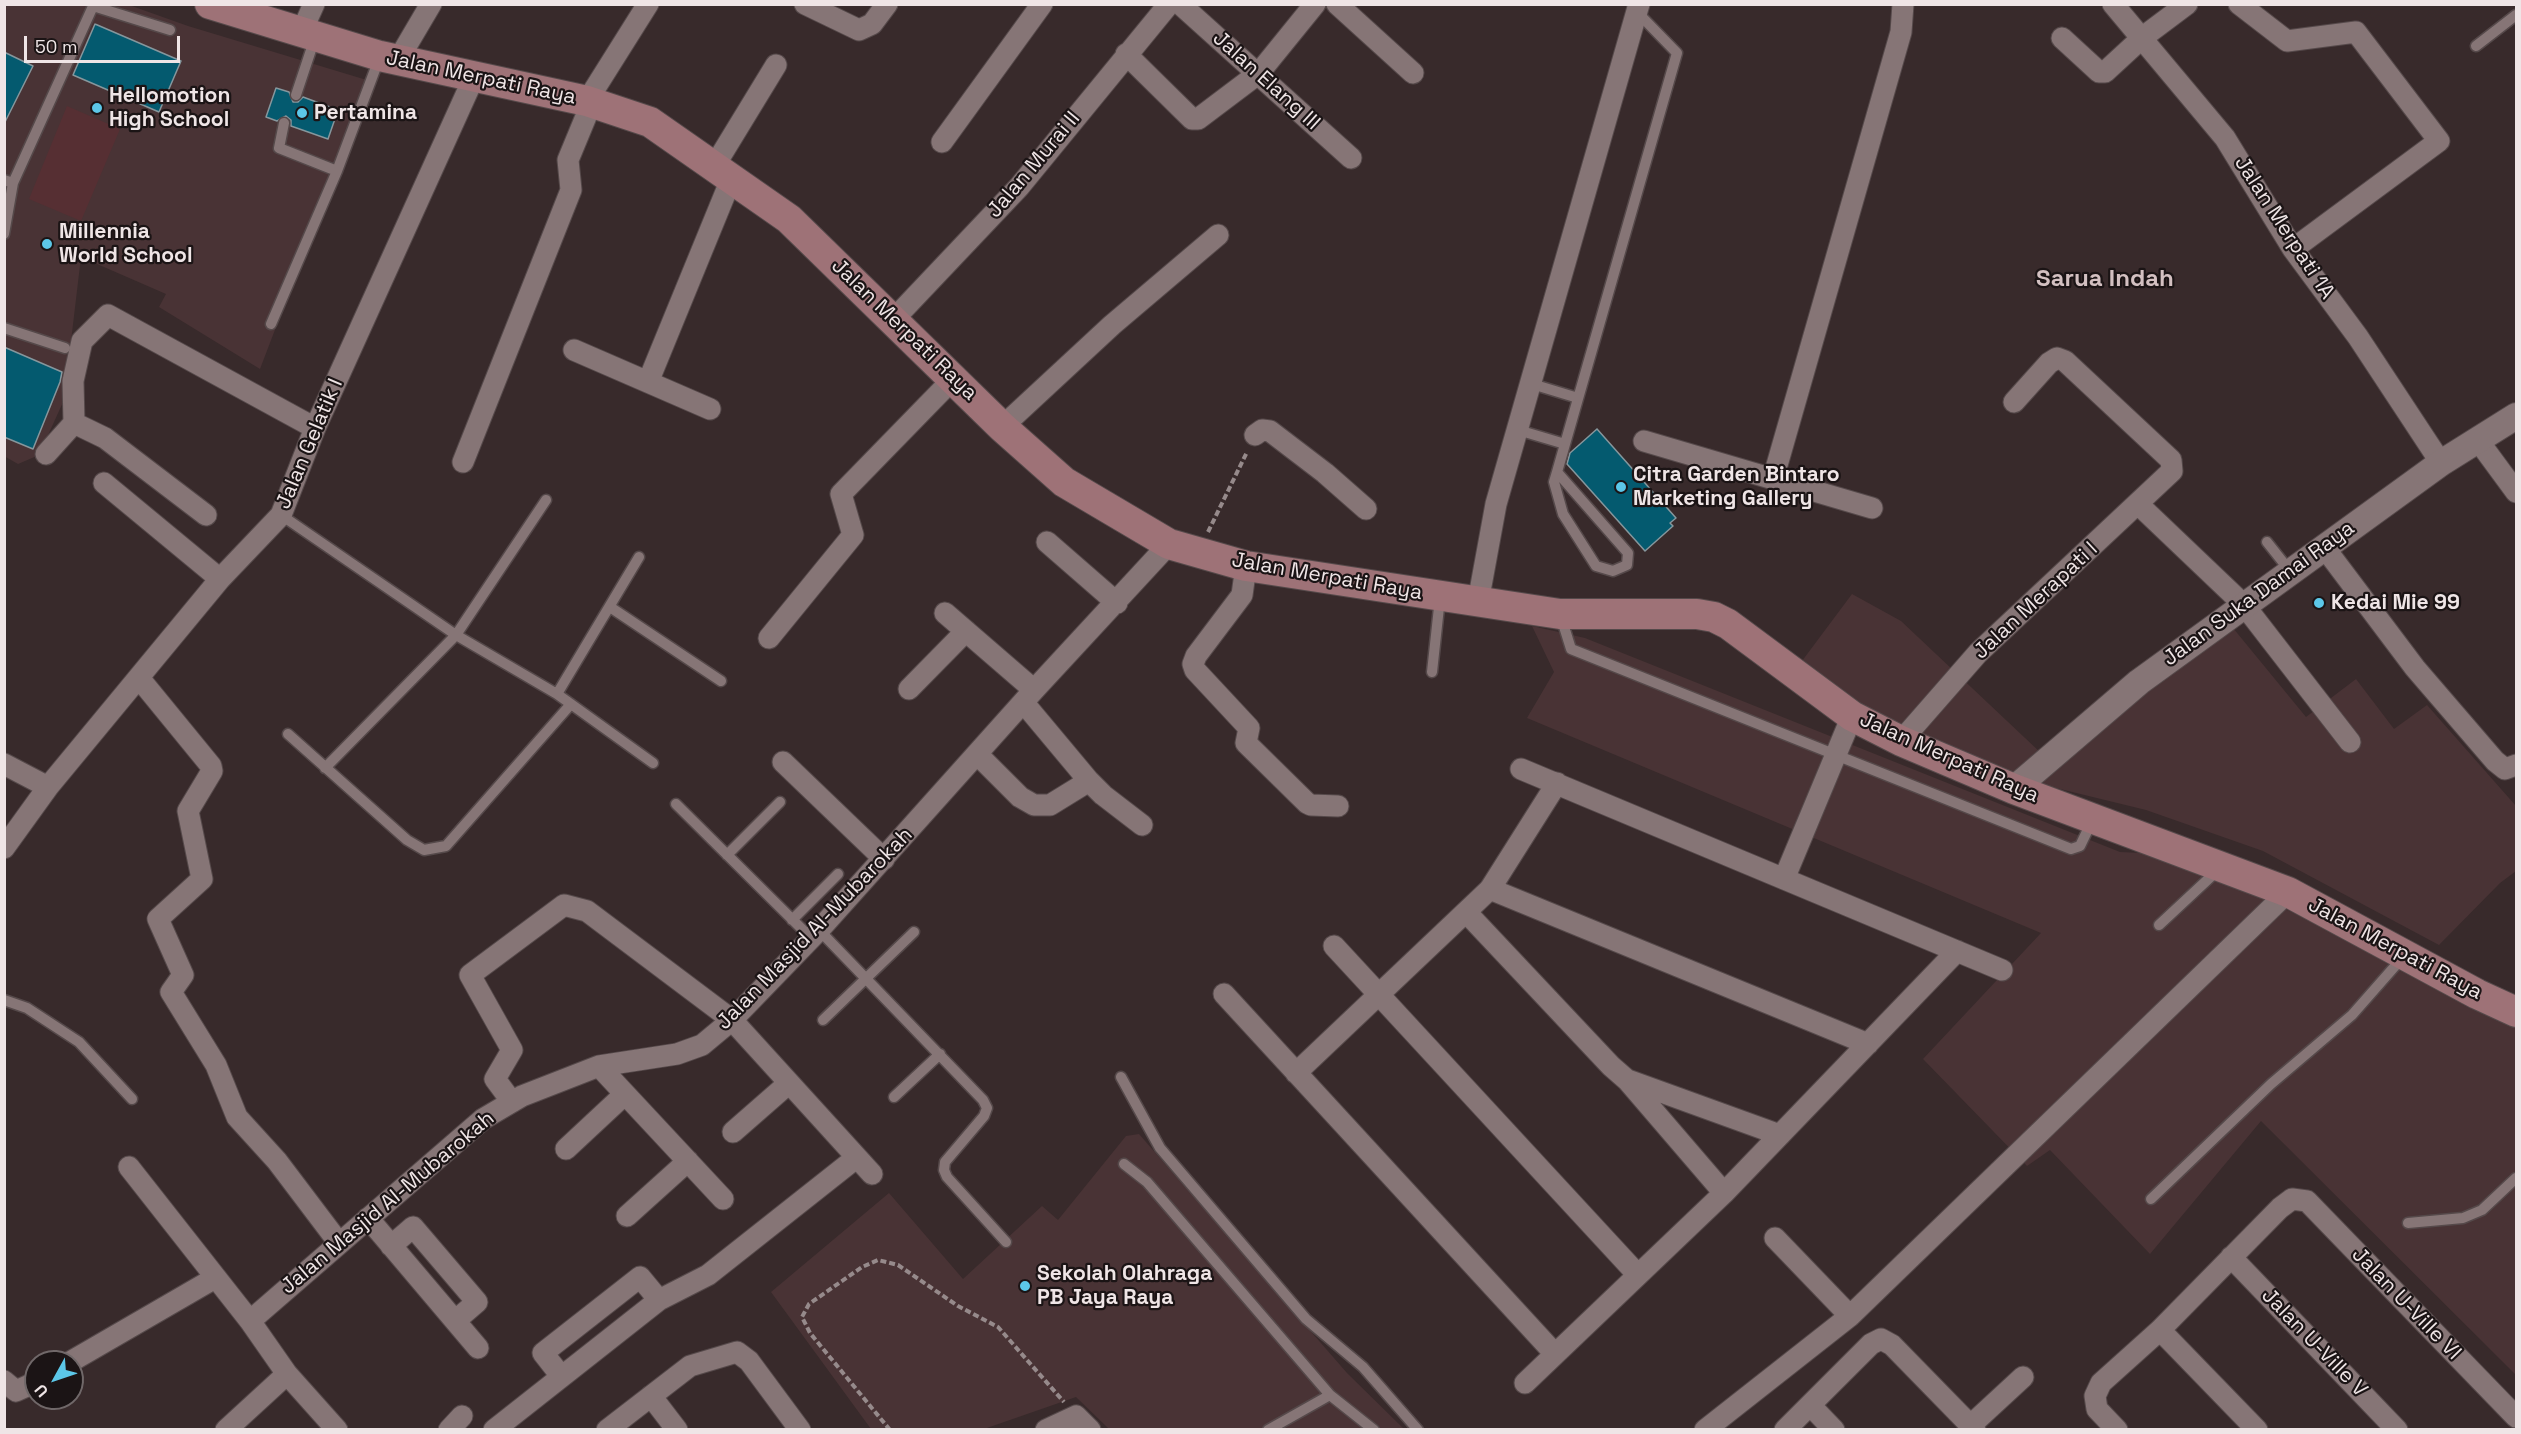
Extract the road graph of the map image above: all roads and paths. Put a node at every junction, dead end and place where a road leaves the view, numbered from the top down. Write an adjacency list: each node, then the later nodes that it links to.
1 (210, 4): 20 (main road, Jalan Merpati Raya)
2 (314, 4): 20 (street)
3 (431, 4): 25 (street)
4 (648, 4): 31 (street)
5 (805, 4): 6 (street)
6 (887, 4)
7 (1042, 4): 33 (street)
8 (1168, 4): 24 (street, Jalan Murai II)
9 (1180, 4): 28 (street, Jalan Elang III)
10 (1315, 4): 28 (street)
11 (1337, 4): 27 (street)
12 (1903, 4): 65 (street)
13 (2113, 4): 22 (street, Jalan Merpati 1A)
14 (2187, 4): 22 (street)
15 (2238, 4): 40 (street)
16 (94, 5): 19 (lane); 37 (lane)
17 (1640, 7): 48 (street); 49 (lane)
18 (2517, 15): 23 (lane)
19 (170, 30)
20 (309, 35): 25 (main road, Jalan Merpati Raya); 30 (lane)
21 (2062, 38): 22 (street)
22 (2143, 38): 40 (street, Jalan Merpati 1A)
23 (2476, 46)
24 (1126, 54): 28 (street); 41 (street, Jalan Murai II)
25 (389, 58): 29 (main road, Jalan Merpati Raya); 35 (lane)
26 (776, 65): 36 (street)
27 (1413, 73)
28 (1259, 74): 34 (street, Jalan Elang III)
29 (474, 77): 31 (main road, Jalan Merpati Raya); 55 (street, Jalan Gelatik I)
30 (296, 95)
31 (589, 101): 36 (main road, Jalan Merpati Raya); 62 (street)
32 (284, 123): 35 (lane)
33 (942, 142)
34 (1351, 158)
35 (337, 171): 42 (lane)
36 (723, 171): 41 (main road, Jalan Merpati Raya); 47 (street)
37 (9, 182): 38 (lane)
38 (4, 234)
39 (1218, 235): 54 (street)
40 (2293, 249): 63 (street, Jalan Merpati 1A)
41 (894, 319): 46 (main road, Jalan Merpati Raya)
42 (271, 324)
43 (4, 328): 44 (lane)
44 (65, 348)
45 (574, 350): 47 (street)
46 (954, 378): 54 (main road, Jalan Merpati Raya); 92 (street)
47 (648, 382): 51 (street)
48 (1532, 384): 49 (lane); 56 (street)
49 (1578, 398): 60 (lane)
50 (2013, 402): 69 (street, Jalan Merapati I)
51 (710, 409)
52 (2517, 416): 58 (street, Jalan Suka Damai Raya)
53 (74, 423): 55 (street); 61 (street); 72 (street)
54 (1002, 427): 76 (main road, Jalan Merpati Raya)
55 (315, 428): 73 (street, Jalan Gelatik I)
56 (1518, 430): 60 (lane); 84 (street)
57 (1255, 435): 71 (street); 78 (path)
58 (2477, 439): 63 (street, Jalan Suka Damai Raya); 67 (street)
59 (1644, 441): 65 (street)
60 (1565, 444): 64 (lane)
61 (46, 454)
62 (463, 462)
63 (2441, 463): 77 (street, Jalan Suka Damai Raya)
64 (1557, 472): 64 (lane)
65 (1773, 479): 70 (street)
66 (104, 483): 82 (street)
67 (2517, 492)
68 (546, 500): 91 (lane)
69 (2138, 504): 86 (street); 102 (street, Jalan Merapati I)
70 (1872, 508)
71 (1366, 509)
72 (206, 515)
73 (281, 515): 82 (street, Jalan Gelatik I); 91 (lane)
74 (1047, 542): 85 (street)
75 (2267, 542): 81 (lane)
76 (1169, 544): 78 (main road, Jalan Merpati Raya); 85 (street, Jalan Masjid Al-Mubarokah)
77 (2324, 547): 81 (street, Jalan Suka Damai Raya); 109 (street)
78 (1198, 552): 80 (main road, Jalan Merpati Raya)
79 (639, 557): 87 (lane)
80 (1246, 566): 83 (main road, Jalan Merpati Raya); 118 (street)
81 (2291, 571): 86 (street, Jalan Suka Damai Raya)
82 (220, 579): 94 (street, Jalan Gelatik I)
83 (1440, 596): 84 (main road, Jalan Merpati Raya); 93 (lane)
84 (1478, 602): 89 (main road, Jalan Merpati Raya)
85 (1117, 603): 98 (street, Jalan Masjid Al-Mubarokah)
86 (2244, 605): 103 (street); 115 (street, Jalan Suka Damai Raya)
87 (610, 607): 95 (lane); 97 (lane)
88 (945, 613): 90 (street)
89 (1560, 614): 100 (main road, Jalan Merpati Raya); 104 (lane)
90 (966, 631): 96 (street); 98 (street)
91 (456, 635): 97 (lane); 110 (lane)
92 (769, 638)
93 (1432, 672)
94 (138, 678): 114 (street, Jalan Gelatik I); 173 (street)
95 (721, 681)
96 (909, 689)
97 (556, 694): 99 (lane)
98 (1028, 696): 105 (street, Jalan Masjid Al-Mubarokah); 112 (street)
99 (571, 704): 107 (lane); 110 (lane)
100 (1852, 716): 102 (main road, Jalan Merpati Raya); 104 (street)
101 (288, 734): 110 (lane)
102 (1901, 741): 115 (main road, Jalan Merpati Raya)
103 (2350, 742)
104 (1837, 753): 119 (lane); 126 (street)
105 (977, 754): 112 (street); 123 (street, Jalan Masjid Al-Mubarokah)
106 (783, 762): 123 (street)
107 (653, 763)
108 (4, 764): 114 (street)
109 (2517, 765)
110 (326, 768)
111 (1521, 769): 113 (street)
112 (1089, 781): 120 (street)
113 (1557, 783): 126 (street); 127 (street)
114 (48, 787): 121 (street, Jalan Gelatik I)
115 (2014, 789): 119 (main road, Jalan Merpati Raya)
116 (780, 802): 122 (lane)
117 (676, 804): 122 (lane)
118 (1338, 806)
119 (2093, 818): 124 (main road, Jalan Merpati Raya)
120 (1142, 825)
121 (4, 848)
122 (727, 855): 130 (lane)
123 (884, 859): 133 (street, Jalan Masjid Al-Mubarokah)
124 (2223, 867): 128 (main road, Jalan Merpati Raya); 131 (lane)
125 (838, 874): 130 (lane)
126 (1784, 879): 135 (street)
127 (1490, 890): 129 (street); 145 (street)
128 (2288, 892): 136 (main road, Jalan Merpati Raya); 179 (street)
129 (1466, 912): 140 (street); 150 (street)
130 (792, 920): 133 (lane)
131 (2160, 925)
132 (914, 932): 138 (lane)
133 (815, 934): 138 (lane); 143 (street, Jalan Masjid Al-Mubarokah)
134 (1334, 946): 140 (street)
135 (1957, 951): 137 (street); 145 (street)
136 (2405, 955): 142 (main road, Jalan Merpati Raya); 167 (lane)
137 (2002, 970)
138 (867, 977): 144 (lane); 146 (lane)
139 (1224, 994): 148 (street)
140 (1379, 994): 148 (street); 176 (street)
141 (4, 1000): 154 (lane)
142 (2517, 1012)
143 (732, 1020): 147 (street, Jalan Masjid Al-Mubarokah); 151 (street); 155 (street)
144 (823, 1020)
145 (1868, 1044): 157 (street)
146 (940, 1054): 153 (lane); 172 (lane)
147 (599, 1066): 152 (street); 155 (street, Jalan Masjid Al-Mubarokah)
148 (1296, 1073): 185 (street)
149 (1121, 1077): 208 (lane)
150 (1627, 1080): 157 (street); 165 (street)
151 (789, 1083): 156 (street); 159 (street)
152 (625, 1094): 158 (street); 160 (street)
153 (894, 1097)
154 (132, 1099)
155 (512, 1102): 169 (street, Jalan Masjid Al-Mubarokah)
156 (733, 1132)
157 (1780, 1134): 165 (street)
158 (566, 1149)
159 (856, 1158): 163 (street); 178 (street)
160 (688, 1161): 166 (street); 168 (street)
161 (1124, 1164): 192 (lane)
162 (129, 1167): 177 (street)
163 (872, 1174)
164 (2517, 1178): 170 (lane)
165 (1724, 1193): 176 (street)
166 (723, 1199)
167 (2151, 1199)
168 (627, 1216)
169 (368, 1218): 173 (street, Jalan Masjid Al-Mubarokah); 174 (street)
170 (2408, 1224)
171 (1775, 1238): 179 (street)
172 (1006, 1242)
173 (339, 1243): 180 (street, Jalan Masjid Al-Mubarokah)
174 (391, 1246): 181 (street); 181 (street)
175 (2231, 1257): 182 (street); 195 (street, Jalan U-Ville VI); 214 (street, Jalan U-Ville V)
176 (1638, 1275): 185 (street)
177 (215, 1278): 180 (street); 184 (street)
178 (658, 1299): 187 (street); 187 (street)
179 (1850, 1316): 209 (street)
180 (250, 1321): 186 (street)
181 (455, 1321): 183 (street)
182 (2160, 1330): 212 (street); 213 (street)
183 (478, 1348)
184 (84, 1354)
185 (1555, 1354): 190 (street)
186 (287, 1374): 198 (street); 199 (street)
187 (561, 1376): 200 (street)
188 (2023, 1377): 197 (street)
189 (4, 1381): 191 (street)
190 (1525, 1383)
191 (24, 1387)
192 (1330, 1395): 206 (lane); 207 (lane)
193 (651, 1396): 201 (street); 202 (street); 203 (street)
194 (1810, 1405): 197 (street); 210 (street); 211 (street)
195 (2517, 1417)
196 (1083, 1423): 204 (path); 205 (street)
197 (1973, 1427)
198 (226, 1430)
199 (337, 1430)
200 (494, 1430)
201 (607, 1430)
202 (677, 1430)
203 (800, 1430)
204 (890, 1430)
205 (1046, 1430)
206 (1268, 1430)
207 (1374, 1430)
208 (1418, 1430)
209 (1705, 1430)
210 (1785, 1430)
211 (1834, 1430)
212 (2117, 1430)
213 (2257, 1430)
214 (2397, 1430)

